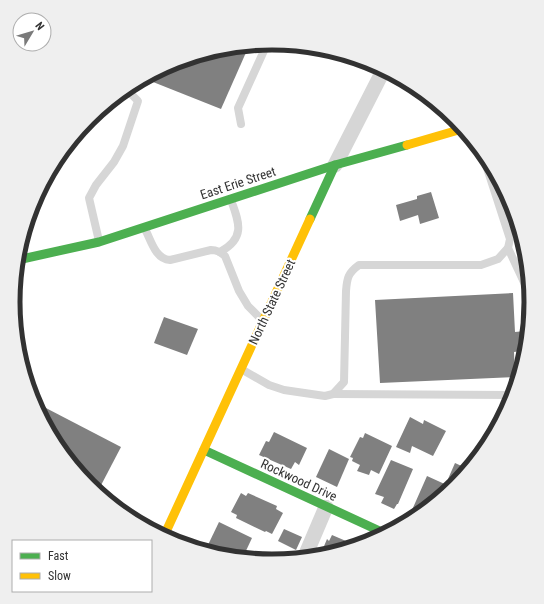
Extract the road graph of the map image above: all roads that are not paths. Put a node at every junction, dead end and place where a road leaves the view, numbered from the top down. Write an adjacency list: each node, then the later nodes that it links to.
1 (264, 50): 4 (lane)
2 (381, 75): 6 (street, North State Street)
3 (130, 93): 10 (lane)
4 (241, 124)
5 (456, 131): 6 (main road, East Erie Street)
6 (335, 165): 8 (main road, East Erie Street); 15 (main road, North State Street)
7 (489, 174): 11 (lane)
8 (231, 199): 9 (main road, East Erie Street); 12 (lane)
9 (145, 227): 10 (main road, East Erie Street); 12 (lane)
10 (99, 242): 13 (main road, East Erie Street)
11 (508, 248): 14 (lane); 17 (lane)
12 (220, 252): 15 (lane)
13 (24, 259)
14 (523, 279)
15 (263, 321): 16 (main road, North State Street)
16 (241, 369): 17 (lane); 19 (main road, North State Street)
17 (333, 394): 18 (lane)
18 (506, 395)
19 (204, 450): 20 (main road, Rockwood Drive); 22 (main road, North State Street)
20 (326, 507): 21 (main road, Rockwood Drive); 23 (street)
21 (378, 530)
22 (167, 531)
23 (307, 552)

